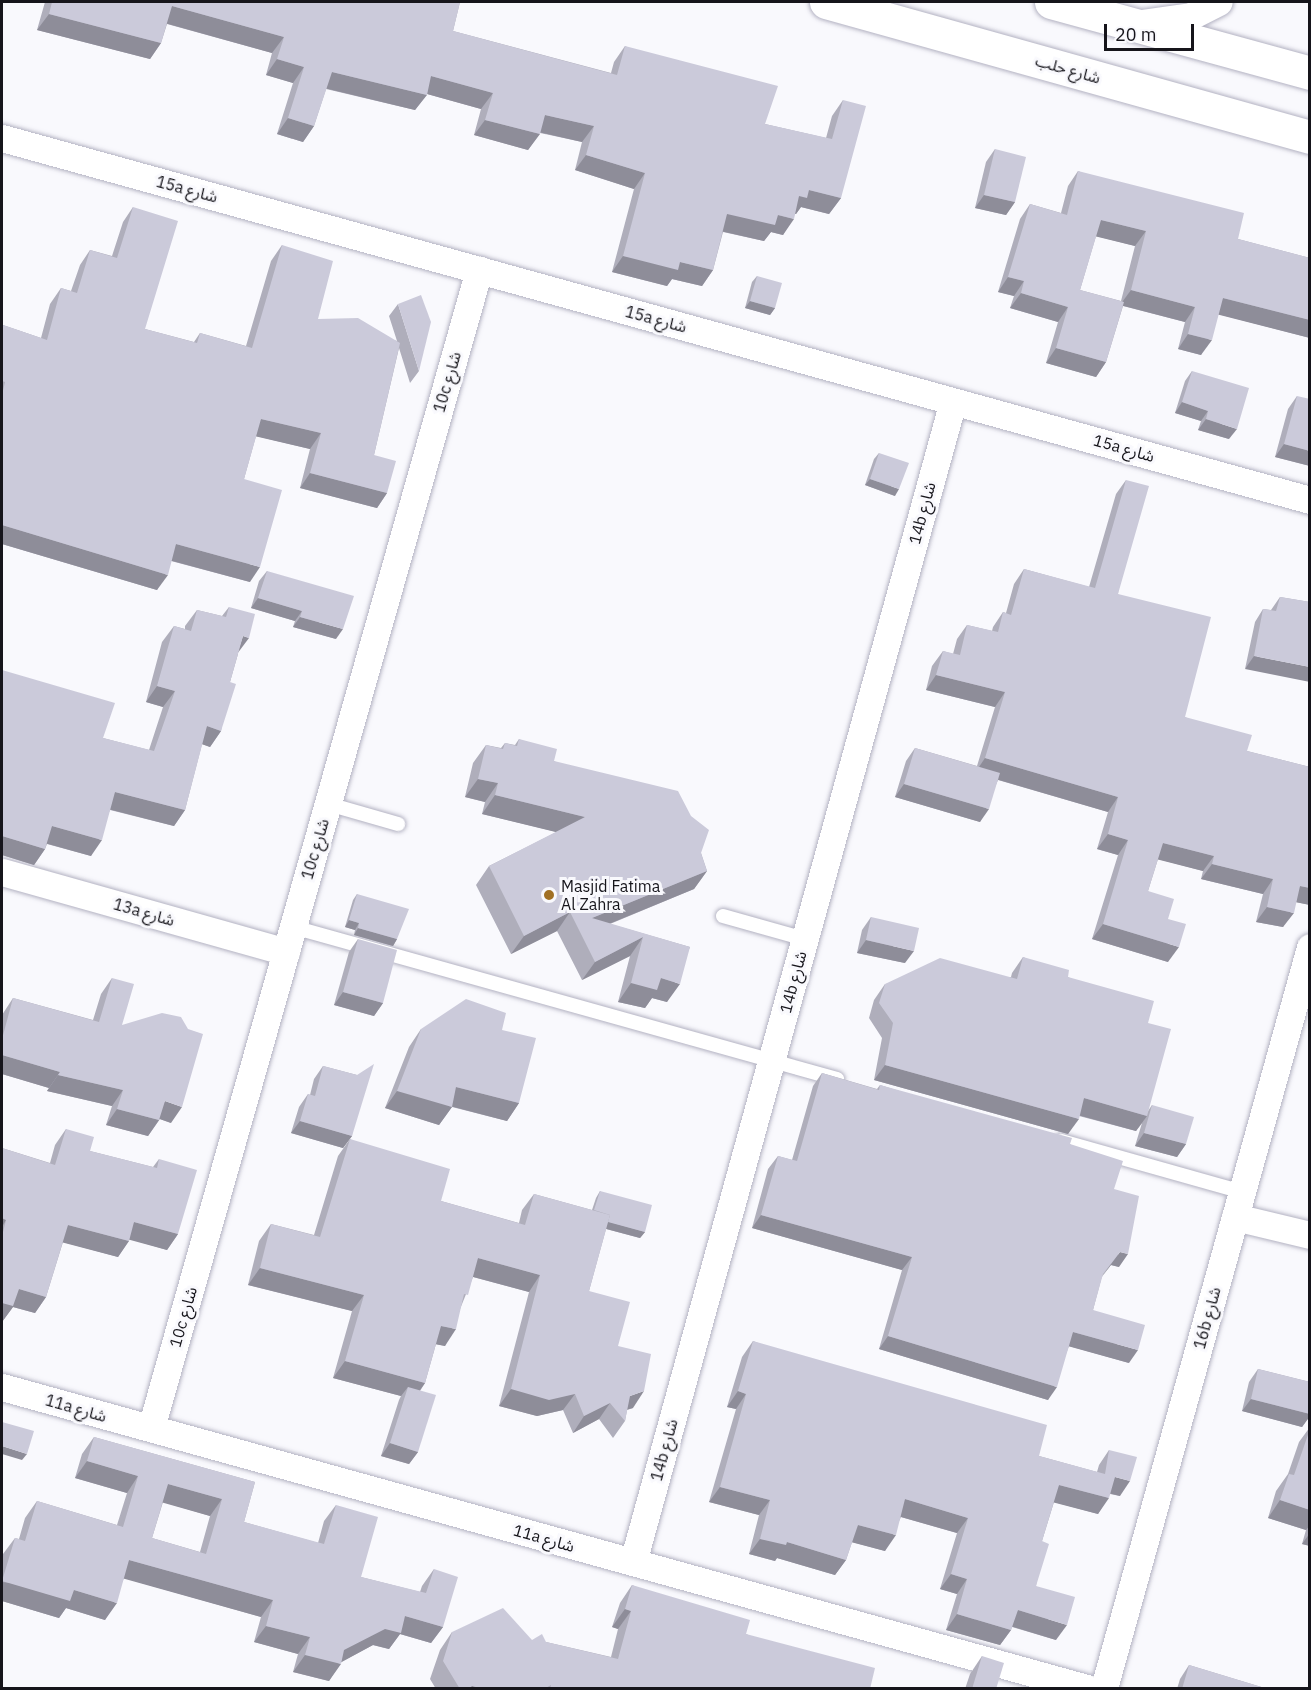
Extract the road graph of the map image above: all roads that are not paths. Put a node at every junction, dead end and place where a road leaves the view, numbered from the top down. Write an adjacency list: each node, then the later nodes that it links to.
1 (826, 2): 6 (street, شارع حلب)
2 (1051, 2): 4 (street)
3 (1219, 2): 4 (street)
4 (1130, 23): 5 (street)
5 (1310, 73)
6 (1310, 136)
7 (2, 138): 8 (street, 15a شارع)
8 (479, 270): 9 (street, 15a شارع); 11 (street, 10c شارع)
9 (953, 401): 10 (street, 15a شارع); 16 (street, 14b شارع)
10 (1310, 500)
11 (328, 804): 12 (lane); 15 (street, 10c شارع)
12 (398, 824)
13 (2, 872): 15 (street, 13a شارع)
14 (723, 916): 16 (lane)
15 (290, 939): 18 (lane); 24 (street, 10c شارع)
16 (805, 939): 18 (street, 14b شارع)
17 (1310, 947): 21 (street, 16b شارع)
18 (771, 1060): 19 (lane); 25 (street, 14b شارع)
19 (852, 1083)
20 (1047, 1137): 21 (lane)
21 (1238, 1205): 22 (street); 27 (street, 16b شارع)
22 (1310, 1235)
23 (2, 1387): 24 (street, 11a شارع)
24 (151, 1428): 25 (street, 11a شارع)
25 (633, 1562): 26 (street, 11a شارع)
26 (1086, 1689)
27 (1104, 1689)

